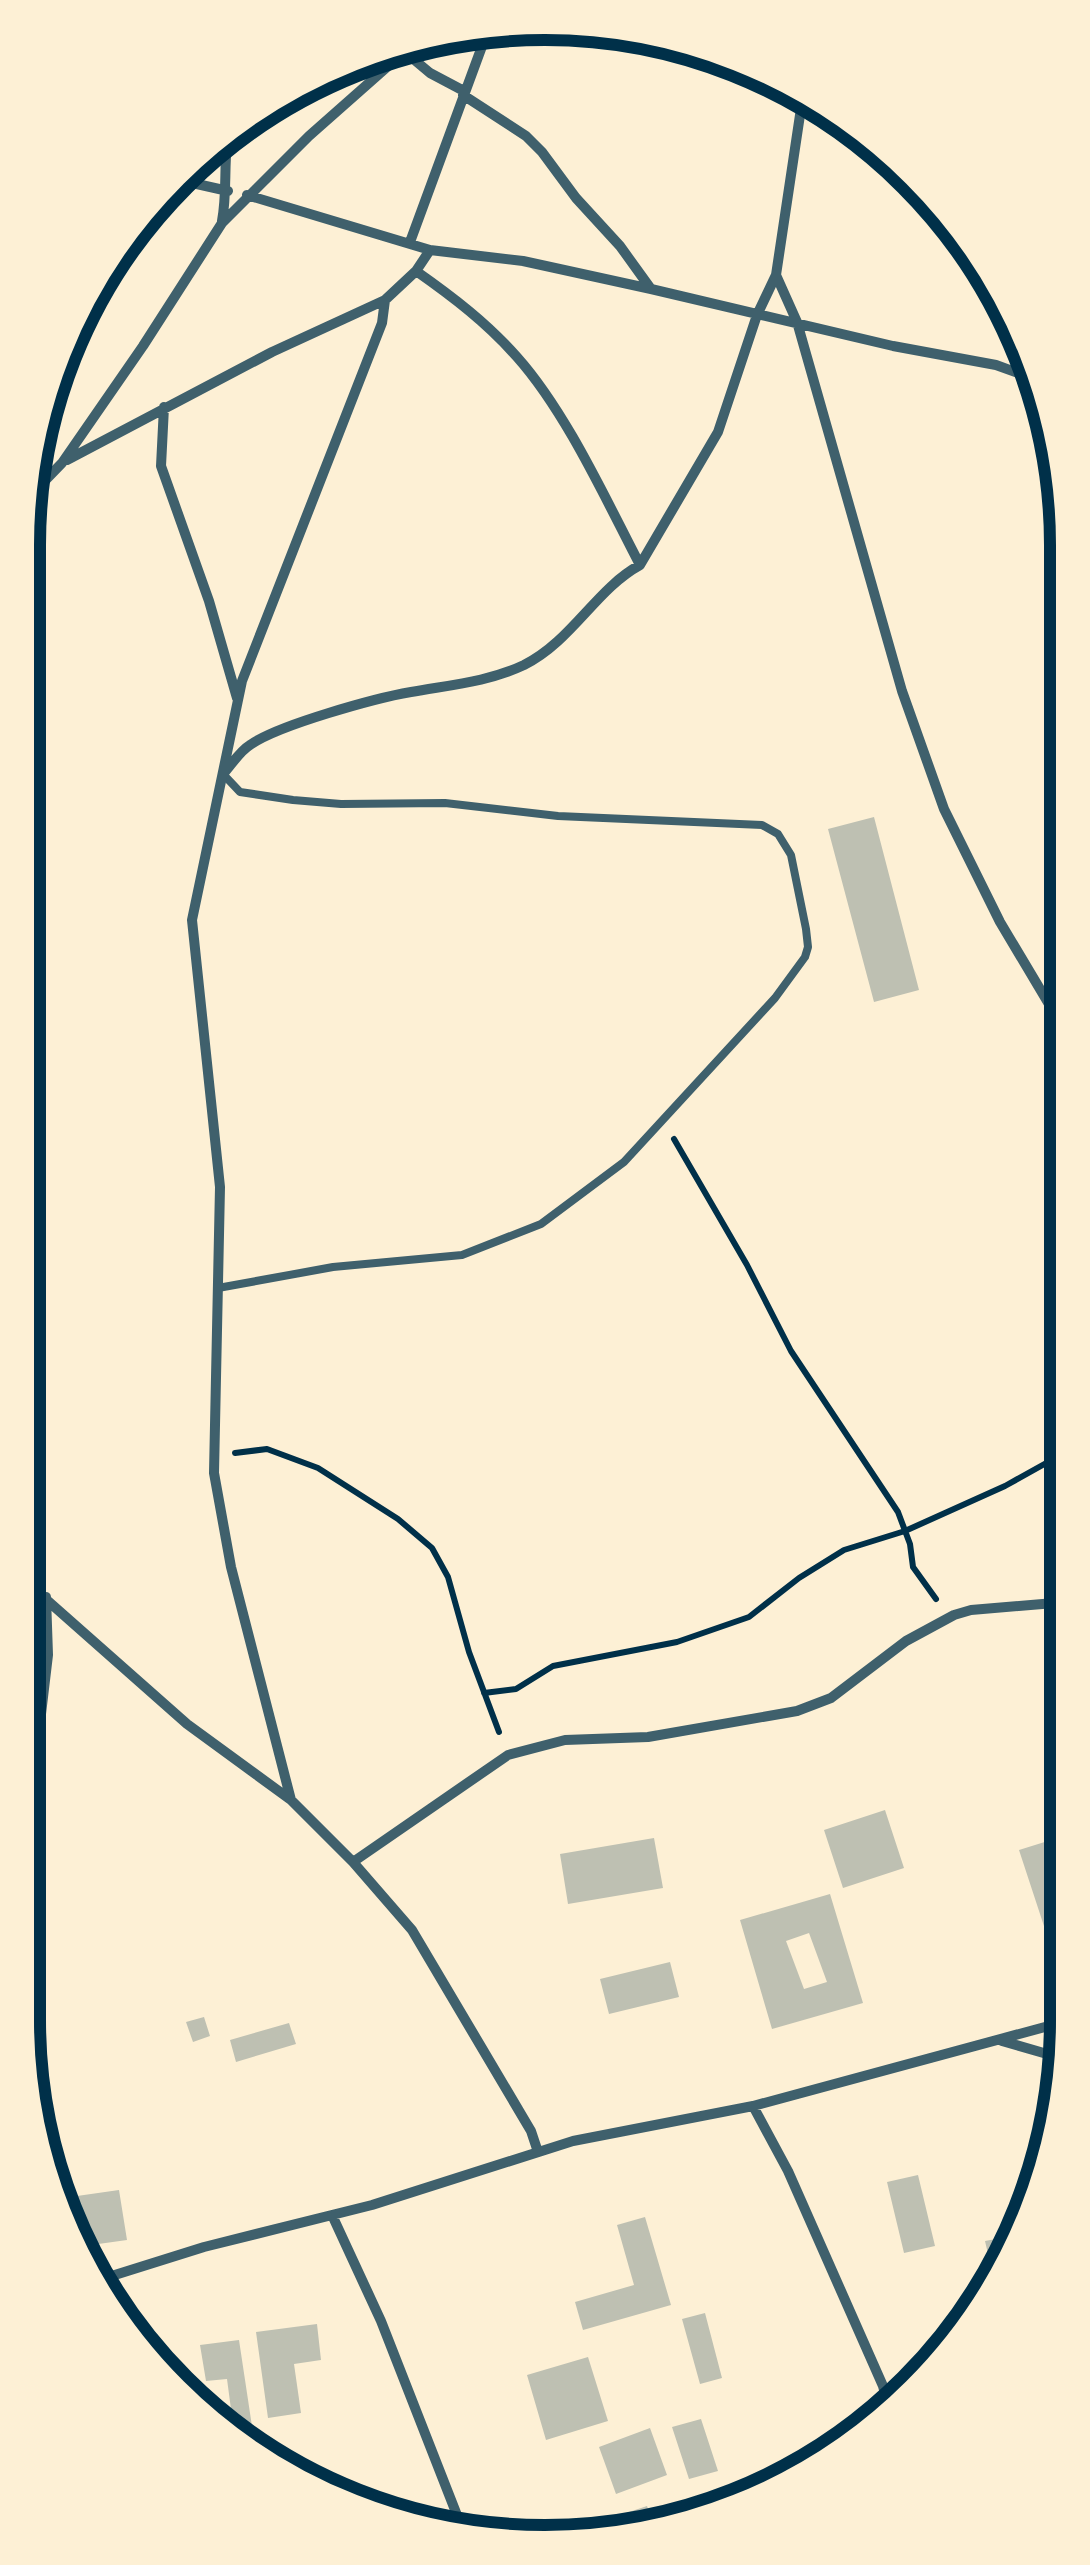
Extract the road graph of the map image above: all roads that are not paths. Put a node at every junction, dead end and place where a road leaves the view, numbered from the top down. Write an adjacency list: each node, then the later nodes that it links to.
1 (483, 44): 4 (street)
2 (412, 58): 4 (street)
3 (392, 64): 9 (street)
4 (463, 93): 11 (street); 15 (street)
5 (801, 110): 14 (street)
6 (226, 154): 8 (street)
7 (193, 183): 8 (street)
8 (228, 190): 10 (street)
9 (248, 195): 10 (street); 11 (street)
10 (222, 223): 21 (street)
11 (410, 242): 12 (street)
12 (430, 250): 13 (street); 15 (street)
13 (416, 271): 16 (street); 23 (street)
14 (776, 275): 17 (street); 18 (street)
15 (651, 289): 17 (street)
16 (385, 300): 20 (street); 24 (street)
17 (757, 315): 18 (street); 23 (street)
18 (797, 322): 19 (street); 26 (street)
19 (1020, 375)
20 (164, 407): 21 (street); 24 (street)
21 (62, 463): 22 (street)
22 (44, 481)
23 (640, 565): 25 (street)
24 (237, 698): 25 (street)
25 (223, 774): 27 (street); 27 (lane)
26 (1050, 1007)
27 (218, 1288): 32 (street)
28 (40, 1592): 29 (street)
29 (46, 1597): 31 (street); 32 (street)
30 (1050, 1603): 33 (street)
31 (40, 1720)
32 (291, 1800): 33 (street)
33 (353, 1862): 38 (street)
34 (1050, 2027): 35 (street)
35 (1001, 2040): 36 (street); 37 (street)
36 (1049, 2054)
37 (753, 2106): 38 (street); 41 (street)
38 (538, 2152): 39 (street)
39 (332, 2215): 40 (street); 42 (street)
40 (110, 2276)
41 (885, 2393)
42 (458, 2517)

